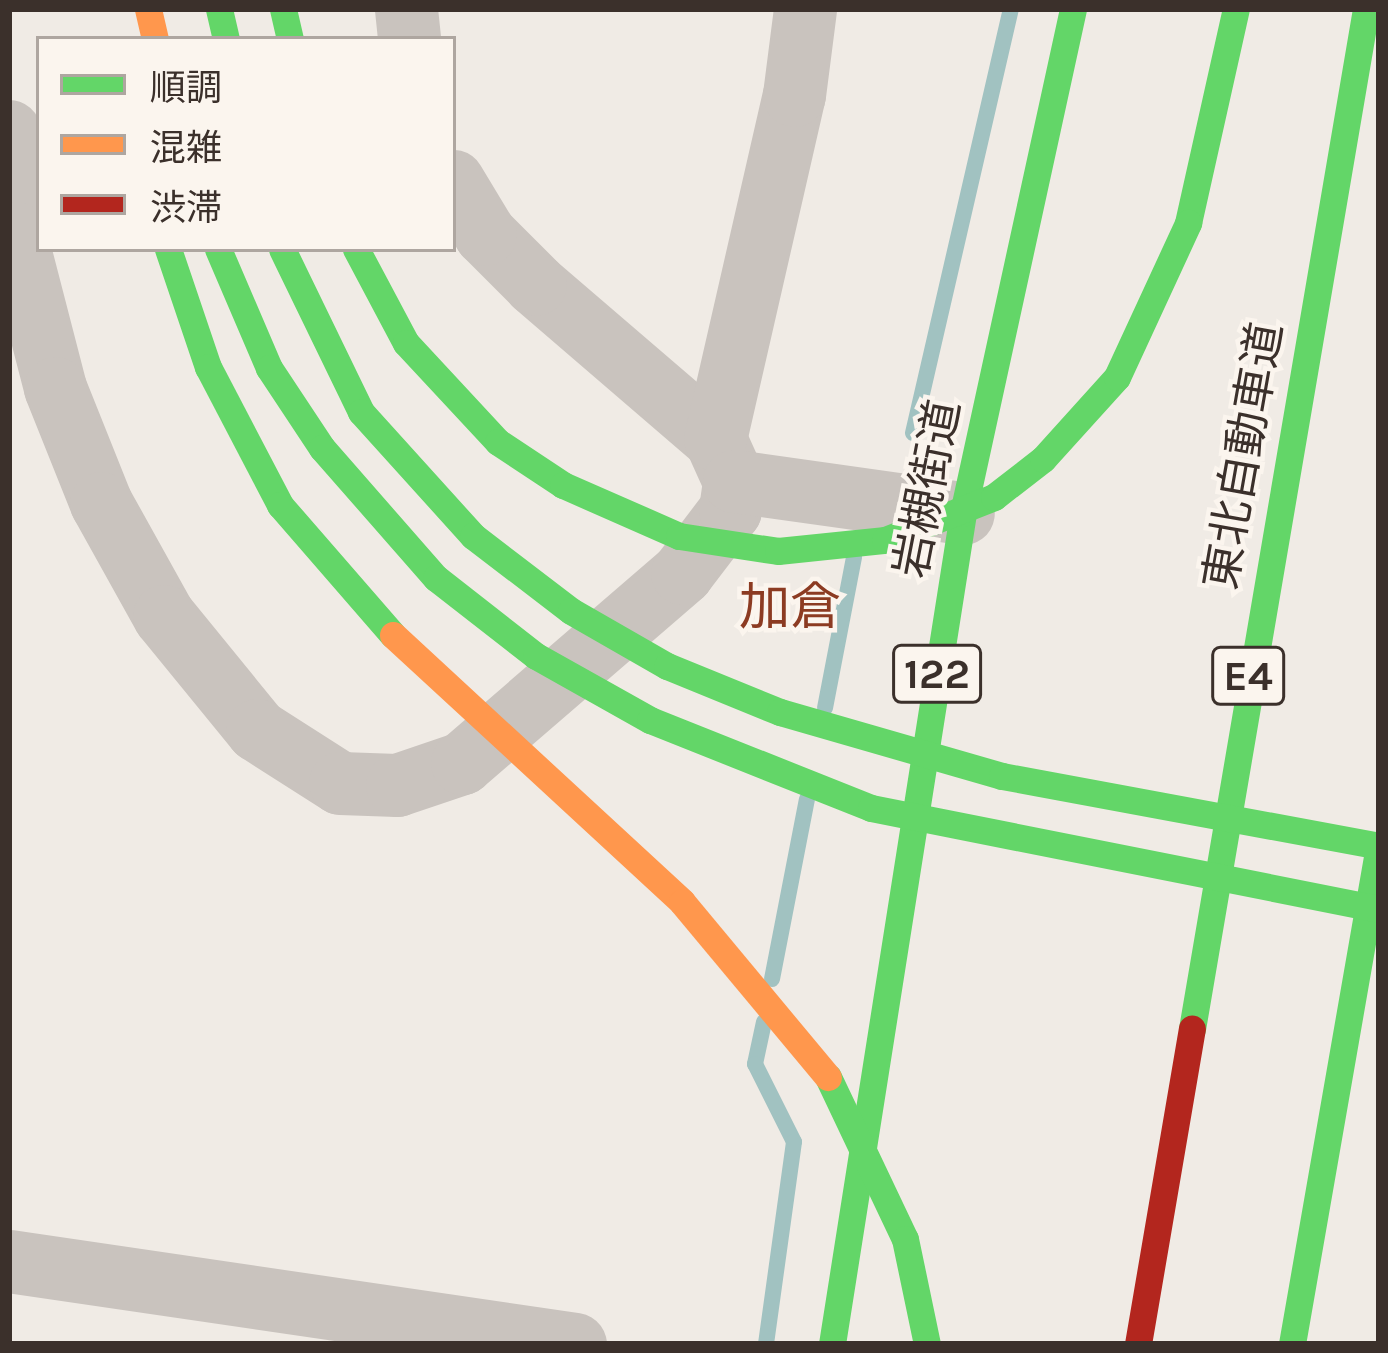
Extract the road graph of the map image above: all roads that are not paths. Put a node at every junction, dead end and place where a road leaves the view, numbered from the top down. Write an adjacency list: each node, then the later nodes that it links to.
1 (805, 9): 11 (street)
2 (1072, 9): 12 (highway, 岩槻街道 / 122)
3 (1236, 9): 10 (highway, bridge)
4 (1366, 9): 19 (highway, 東北自動車道 / E4)
5 (9, 131): 11 (street)
6 (456, 186): 11 (street)
7 (169, 252): 18 (highway, bridge)
8 (219, 252): 14 (highway, bridge)
9 (283, 252): 13 (highway, bridge)
10 (358, 252)
11 (724, 460): 12 (street)
12 (963, 513): 17 (highway, 岩槻街道 / 122)
13 (1379, 848): 20 (highway)
14 (1379, 909)
15 (9, 1261): 16 (street)
16 (575, 1344)
17 (832, 1344)
18 (927, 1344)
19 (1138, 1344)
20 (1292, 1344)

